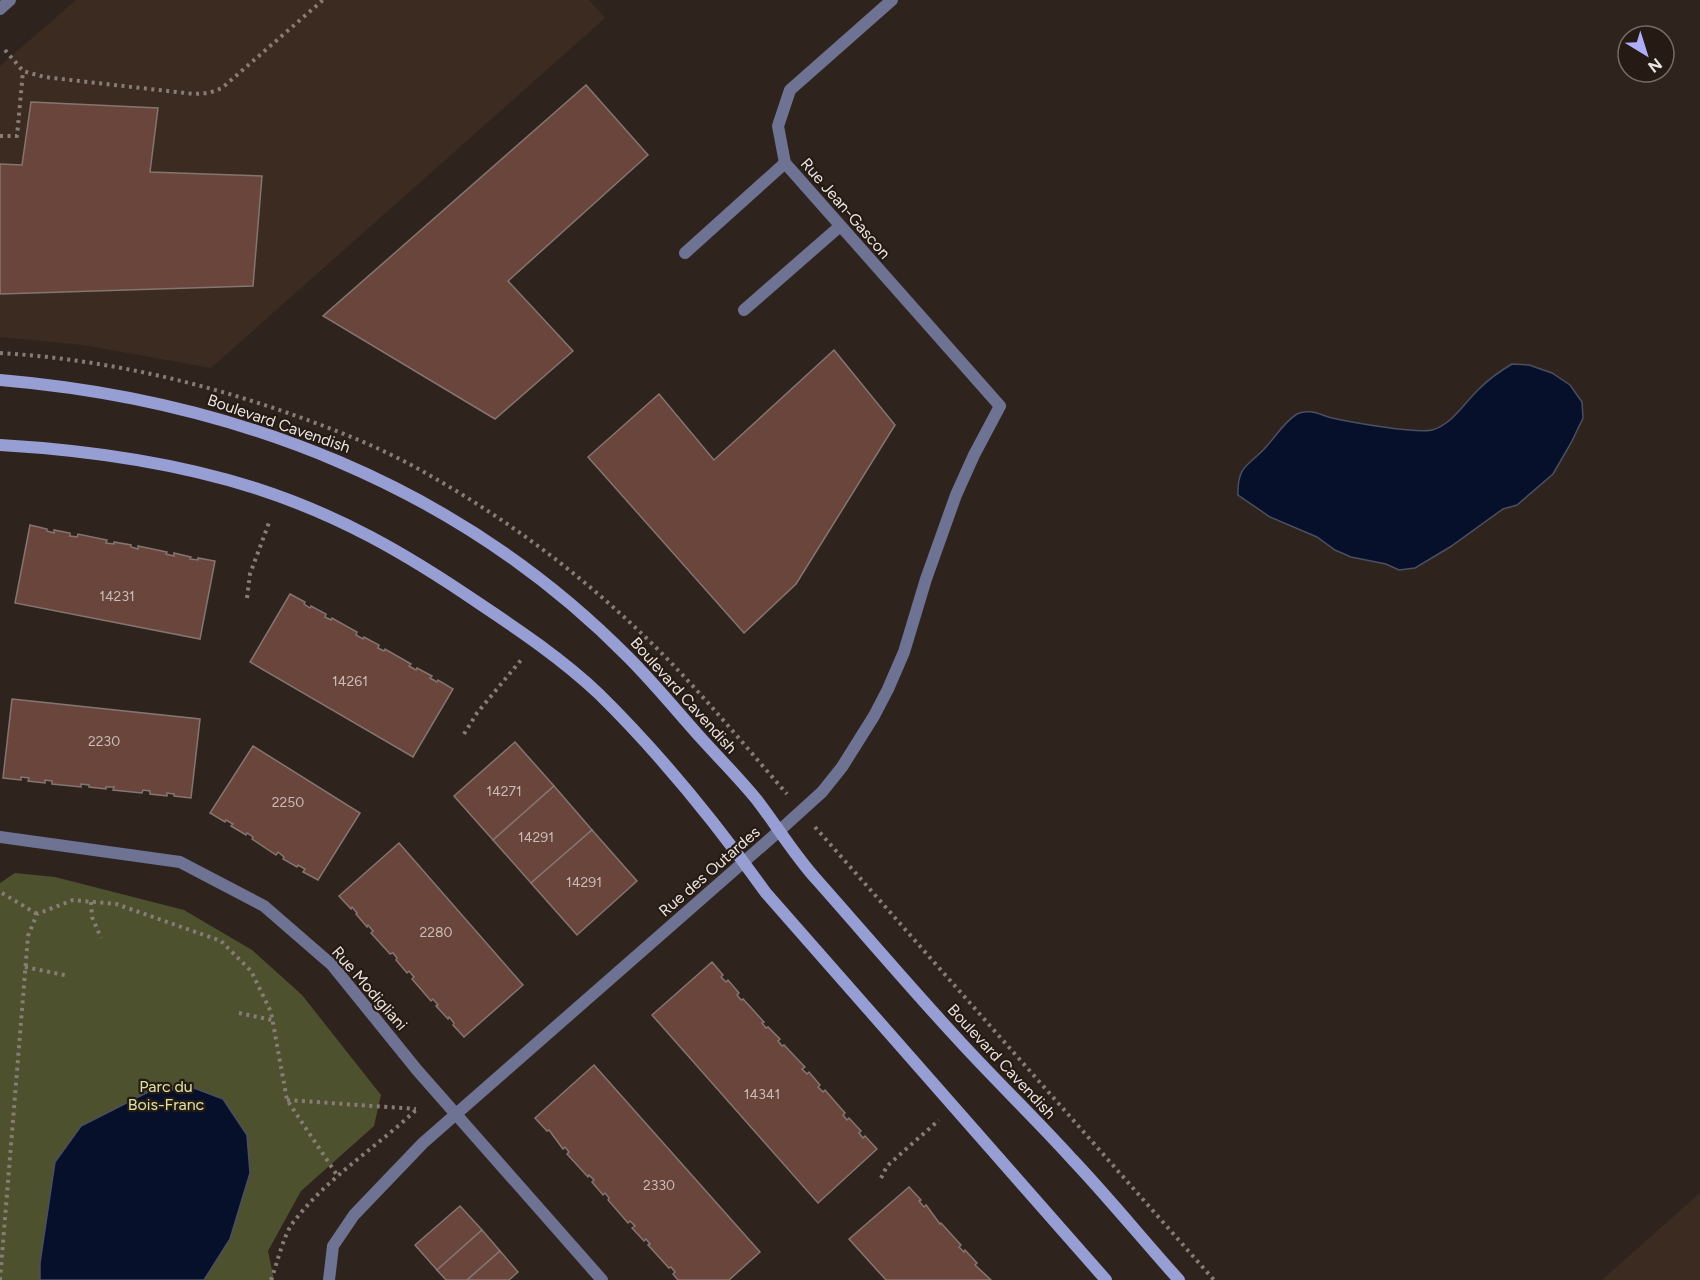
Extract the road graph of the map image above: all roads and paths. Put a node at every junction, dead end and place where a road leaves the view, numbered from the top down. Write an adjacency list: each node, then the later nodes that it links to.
1 (10, 0): 4 (street)
2 (323, 0): 6 (path)
3 (892, 0): 8 (street, Rue Jean-Gascon)
4 (0, 9)
5 (5, 50): 6 (path)
6 (23, 71): 7 (path)
7 (0, 136)
8 (785, 163): 9 (street, Rue Jean-Gascon); 10 (street)
9 (839, 227): 11 (street); 13 (street, Rue Jean-Gascon)
10 (685, 253)
11 (744, 310)
12 (0, 380): 19 (main road, Boulevard Cavendish)
13 (1000, 406): 19 (street, Rue des Outardes)
14 (0, 445): 22 (main road)
15 (270, 520): 16 (path)
16 (247, 598)
17 (520, 660): 18 (path)
18 (464, 734)
19 (779, 831): 22 (street, Rue des Outardes); 41 (main road, Boulevard Cavendish)
20 (0, 837): 32 (street, Rue Modigliani)
21 (827, 841): 42 (path, Boulevard Cavendish)
22 (744, 862): 32 (street, Rue des Outardes); 40 (main road)
23 (2, 893): 25 (path)
24 (92, 902): 25 (path); 26 (path); 30 (path)
25 (37, 914): 27 (path)
26 (101, 938)
27 (25, 967): 28 (path); 36 (path)
28 (69, 976)
29 (239, 1013): 30 (path)
30 (272, 1020): 31 (path)
31 (287, 1100): 34 (path); 34 (path)
32 (456, 1113): 38 (street, Rue des Outardes); 39 (street, Rue Modigliani)
33 (939, 1120): 35 (path)
34 (337, 1175): 37 (path)
35 (881, 1179)
36 (0, 1280)
37 (271, 1280)
38 (329, 1280)
39 (602, 1280)
40 (1106, 1280)
41 (1179, 1280)
42 (1214, 1280)

